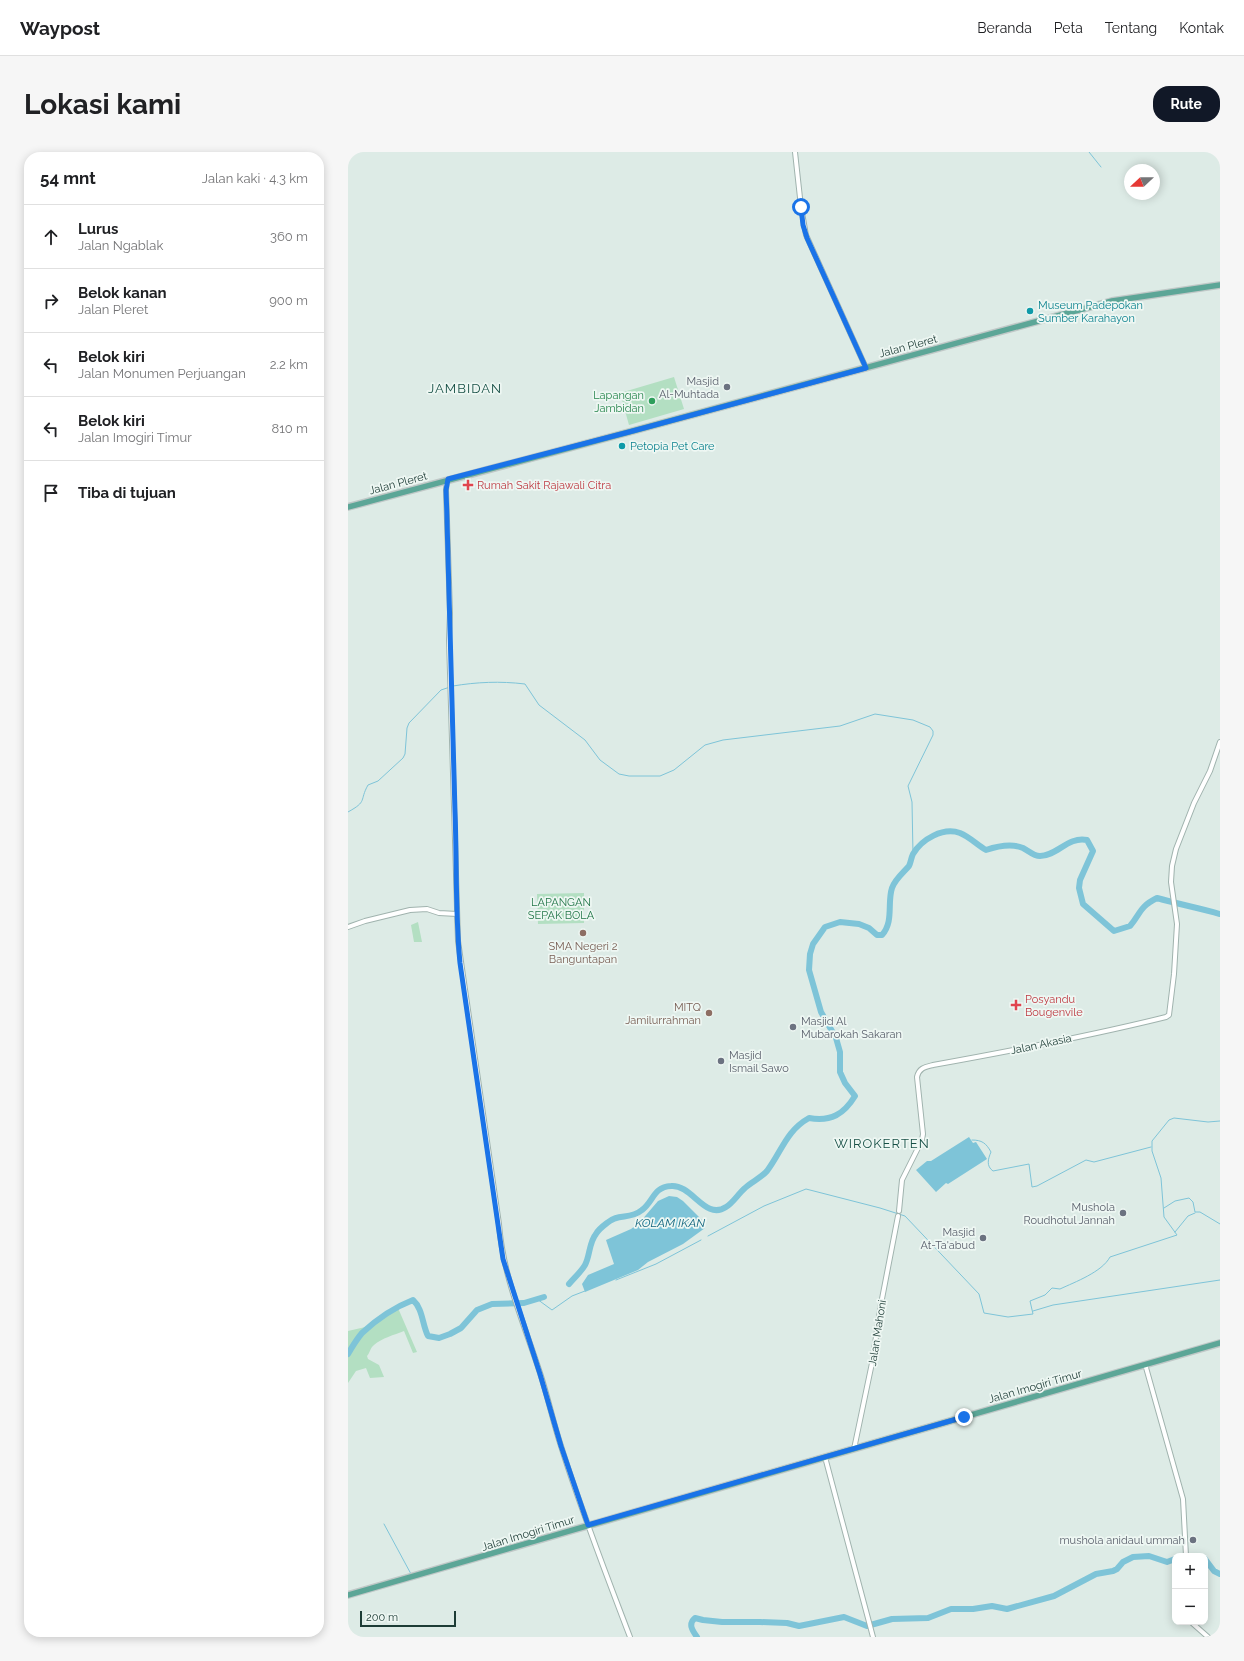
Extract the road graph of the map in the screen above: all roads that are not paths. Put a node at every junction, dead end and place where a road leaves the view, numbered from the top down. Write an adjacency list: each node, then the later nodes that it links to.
1 (795, 152): 3 (street)
2 (1220, 285): 3 (main road, Jalan Pleret)
3 (866, 368): 4 (main road, Jalan Pleret)
4 (448, 479): 5 (main road, Jalan Pleret); 7 (street)
5 (348, 507)
6 (1220, 742): 9 (street, Jalan Akasia)
7 (457, 914): 8 (street); 15 (street)
8 (348, 927)
9 (899, 1211)
10 (898, 1216): 13 (street, Jalan Mahoni)
11 (1220, 1343): 12 (main road, Jalan Imogiri Timur)
12 (1145, 1364): 13 (main road, Jalan Imogiri Timur); 16 (street)
13 (854, 1449): 14 (main road, Jalan Imogiri Timur)
14 (824, 1457): 15 (main road, Jalan Imogiri Timur); 20 (street)
15 (588, 1525): 17 (main road, Jalan Imogiri Timur); 19 (street)
16 (1186, 1553)
17 (348, 1595)
18 (1194, 1625): 21 (street)
19 (630, 1637)
20 (873, 1637)
21 (1208, 1637)

